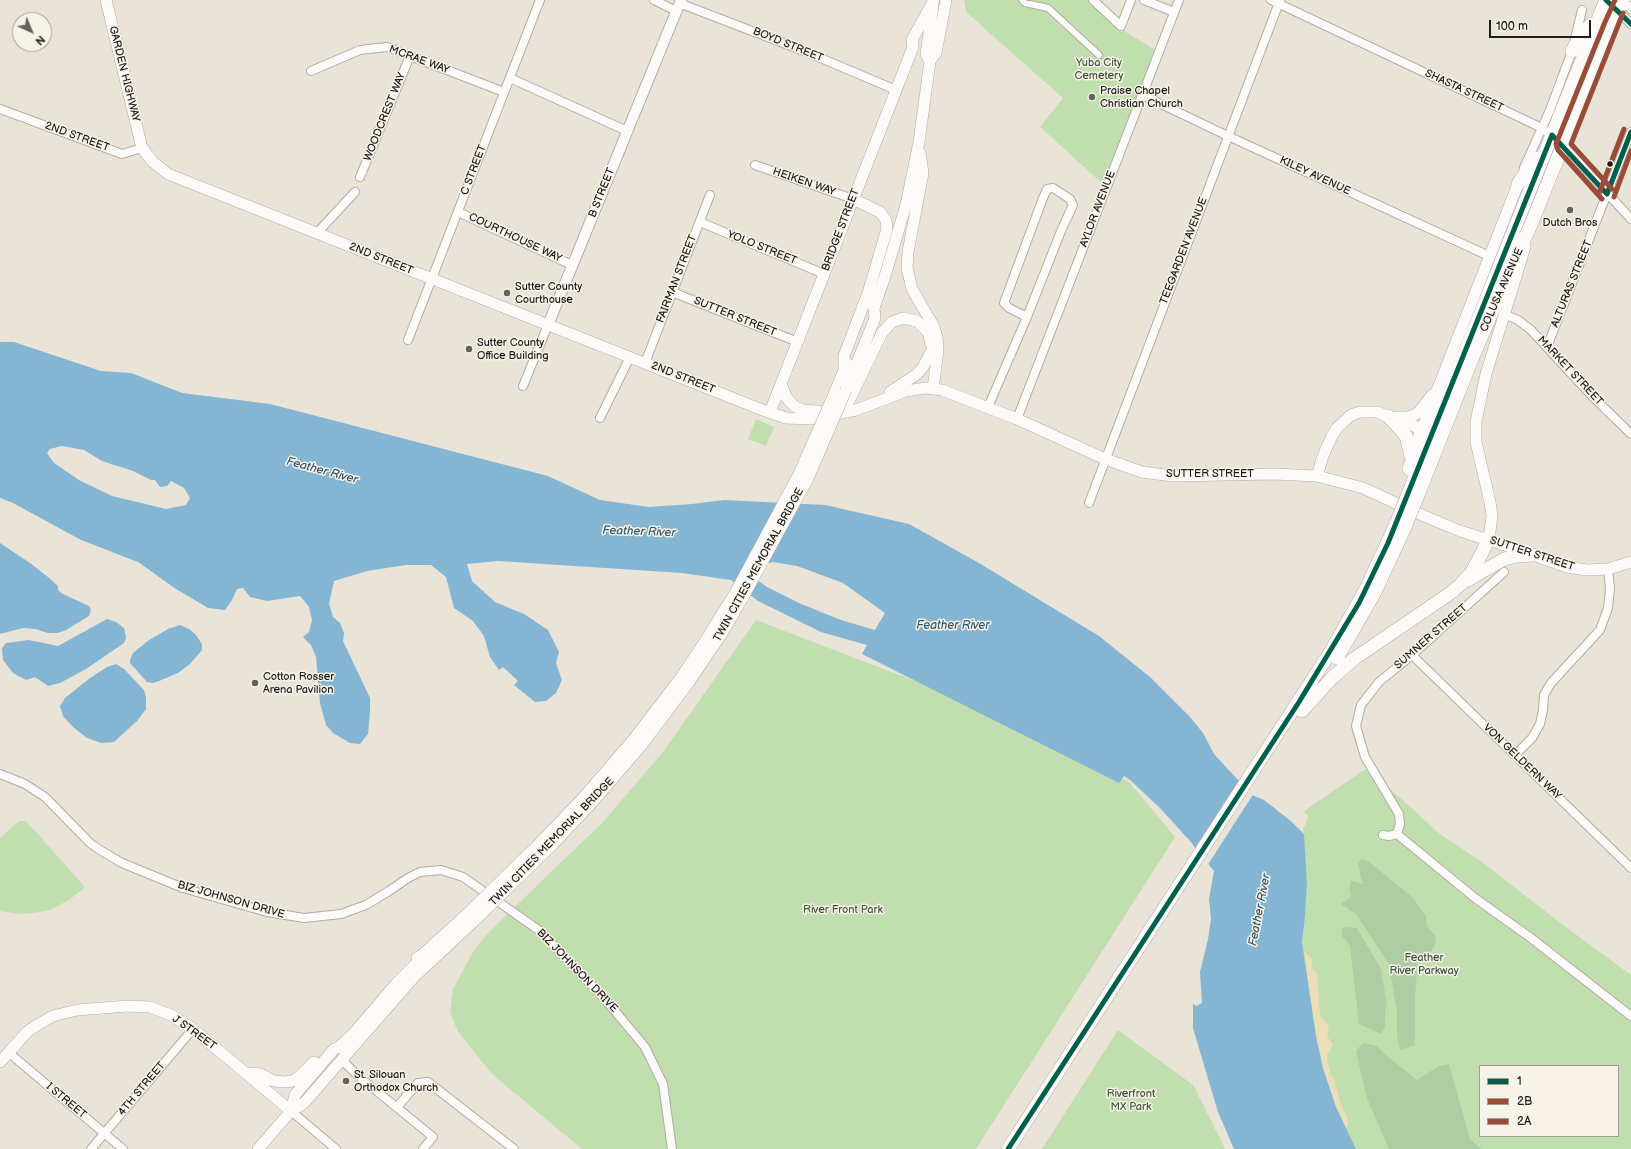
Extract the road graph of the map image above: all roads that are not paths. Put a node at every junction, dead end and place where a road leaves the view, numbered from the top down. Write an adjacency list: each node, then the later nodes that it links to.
1 (106, 0): 36 (main road, GARDEN HIGHWAY)
2 (540, 0): 25 (street, C STREET)
3 (654, 0): 14 (street, BOYD STREET)
4 (934, 0): 23 (main road); 26 (main road, BRIDGE STREET)
5 (946, 0): 23 (main road)
6 (1022, 0): 21 (street)
7 (1093, 0): 8 (street)
8 (1131, 0)
9 (1144, 0): 17 (street)
10 (1179, 0): 17 (street, AYLOR AVENUE)
11 (1606, 0): 13 (street); 18 (highway, COLUSA AVENUE)
12 (1277, 1): 31 (street, SHASTA STREET); 33 (street, TEEGARDEN AVENUE)
13 (1621, 2): 15 (street); 19 (street); 35 (highway, COLUSA AVENUE)
14 (679, 4): 26 (street, BOYD STREET); 30 (street, B STREET)
15 (1631, 8)
16 (1582, 10): 20 (street, COLUSA AVENUE)
17 (1174, 12): 28 (street, AYLOR AVENUE)
18 (1599, 15): 20 (highway); 31 (highway, COLUSA AVENUE)
19 (1631, 24)
20 (1572, 51): 31 (street, COLUSA AVENUE)
21 (1099, 55)
22 (410, 56): 24 (street, MCRAE WAY); 27 (street, MCRAE WAY); 39 (street, WOODCREST WAY)
23 (930, 60): 34 (main road)
24 (311, 71)
25 (510, 78): 27 (street, C STREET); 30 (street)
26 (896, 90): 44 (main road, BRIDGE STREET)
27 (504, 92): 45 (street, C STREET)
28 (1142, 94): 33 (street, KILEY AVENUE); 77 (street, AYLOR AVENUE)
29 (0, 108): 36 (street, 2ND STREET)
30 (627, 131): 51 (street, B STREET)
31 (1547, 131): 35 (street, SHASTA STREET); 37 (highway, COLUSA AVENUE); 40 (street, COLUSA AVENUE)
32 (1631, 132): 42 (street, ALTURAS STREET)
33 (1228, 136): 50 (street, KILEY AVENUE); 80 (street, TEEGARDEN AVENUE)
34 (919, 142): 55 (main road); 69 (main road)
35 (1563, 145): 42 (street, SHASTA STREET); 48 (highway, COLUSA AVENUE)
36 (142, 148): 49 (main road, 2ND STREET)
37 (1543, 154): 40 (highway); 83 (highway, COLUSA AVENUE)
38 (755, 165): 44 (street, HEIKEN WAY)
39 (360, 177)
40 (1518, 184): 50 (main road, COLUSA AVENUE)
41 (356, 192): 49 (street)
42 (1607, 194): 46 (street, SHASTA STREET); 61 (street, ALTURAS STREET)
43 (710, 195): 47 (street, FAIRMAN STREET)
44 (853, 199): 52 (main road, BRIDGE STREET); 65 (main road)
45 (458, 212): 51 (street, COURTHOUSE WAY); 53 (street, C STREET)
46 (1631, 219)
47 (700, 222): 52 (street, YOLO STREET); 54 (street, FAIRMAN STREET)
48 (1530, 227): 56 (main road); 83 (highway, COLUSA AVENUE)
49 (316, 233): 53 (main road, 2ND STREET)
50 (1489, 256): 68 (main road, COLUSA AVENUE)
51 (572, 265): 58 (street, B STREET)
52 (824, 274): 60 (main road, BRIDGE STREET)
53 (432, 279): 58 (main road, 2ND STREET); 59 (street, C STREET)
54 (672, 292): 60 (street, SUTTER STREET); 64 (street, FAIRMAN STREET)
55 (874, 308): 65 (main road); 70 (main road)
56 (1504, 314): 61 (street, MARKET STREET); 86 (main road)
57 (1027, 317): 57 (street); 72 (street)
58 (548, 325): 63 (main road, 2ND STREET); 67 (street, B STREET)
59 (408, 340)
60 (798, 342): 66 (main road, BRIDGE STREET)
61 (1547, 347): 79 (street, MARKET STREET)
62 (931, 352): 69 (main road); 70 (main road); 71 (main road)
63 (630, 357): 64 (main road, 2ND STREET); 76 (street)
64 (645, 363): 73 (main road, 2ND STREET)
65 (844, 369): 70 (main road)
66 (781, 383): 73 (main road, BRIDGE STREET); 74 (main road)
67 (523, 386)
68 (1439, 386): 75 (main road); 78 (main road, COLUSA AVENUE)
69 (929, 388): 71 (main road, SUTTER STREET); 72 (main road, SUTTER STREET)
70 (845, 390): 100 (main road, TWIN CITIES MEMORIAL BRIDGE, bridge); 100 (main road, TWIN CITIES MEMORIAL BRIDGE, bridge)
71 (879, 401): 74 (main road, SUTTER STREET)
72 (988, 407): 77 (main road, SUTTER STREET)
73 (770, 412): 74 (main road, SUTTER STREET)
74 (833, 416)
75 (1388, 416): 78 (main road); 81 (highway); 82 (main road)
76 (600, 418)
77 (1017, 419): 80 (main road, SUTTER STREET)
78 (1422, 429): 81 (highway)
79 (1631, 434)
80 (1105, 459): 82 (main road, SUTTER STREET); 84 (street, TEEGARDEN AVENUE)
81 (1412, 460): 83 (highway)
82 (1317, 476): 86 (main road, SUTTER STREET)
83 (1411, 488): 85 (highway, COLUSA AVENUE, bridge)
84 (1089, 503)
85 (1397, 524): 93 (highway, COLUSA AVENUE); 94 (highway, COLUSA AVENUE)
86 (1489, 539): 87 (main road, SUTTER STREET); 91 (highway)
87 (1533, 555): 89 (main road, SUTTER STREET); 91 (highway)
88 (1631, 562): 89 (main road, SUTTER STREET)
89 (1608, 569): 95 (street)
90 (1504, 572): 92 (street, SUMNER STREET)
91 (1461, 584): 93 (highway)
92 (1412, 655): 95 (street, VON GELDERN WAY); 97 (street, SUMNER STREET)
93 (1302, 711): 94 (highway, COLUSA AVENUE)
94 (1291, 720): 118 (highway); 119 (highway)
95 (1515, 755): 99 (street, VON GELDERN WAY)
96 (0, 774): 117 (street, BIZ JOHNSON DRIVE)
97 (1397, 834): 98 (street); 101 (street)
98 (1383, 835)
99 (1631, 868)
100 (470, 918): 103 (main road, TWIN CITIES MEMORIAL BRIDGE); 105 (main road, TWIN CITIES MEMORIAL BRIDGE)
101 (1631, 1016)
102 (192, 1029): 104 (main road, J STREET); 107 (main road, J STREET); 110 (street, 4TH STREET)
103 (334, 1049): 107 (main road); 109 (main road)
104 (8, 1052): 106 (main road, J STREET); 110 (street, I STREET)
105 (341, 1059): 108 (street); 109 (main road, TWIN CITIES MEMORIAL BRIDGE)
106 (0, 1062)
107 (246, 1073): 109 (main road, J STREET)
108 (397, 1107): 115 (street); 116 (street)
109 (291, 1111): 113 (main road); 114 (street, J STREET)
110 (104, 1134): 111 (street, 4TH STREET); 112 (street, I STREET)
111 (91, 1149)
112 (123, 1149)
113 (258, 1149)
114 (336, 1149)
115 (423, 1149)
116 (514, 1149)
117 (672, 1149)
118 (1008, 1149)
119 (1018, 1149)

